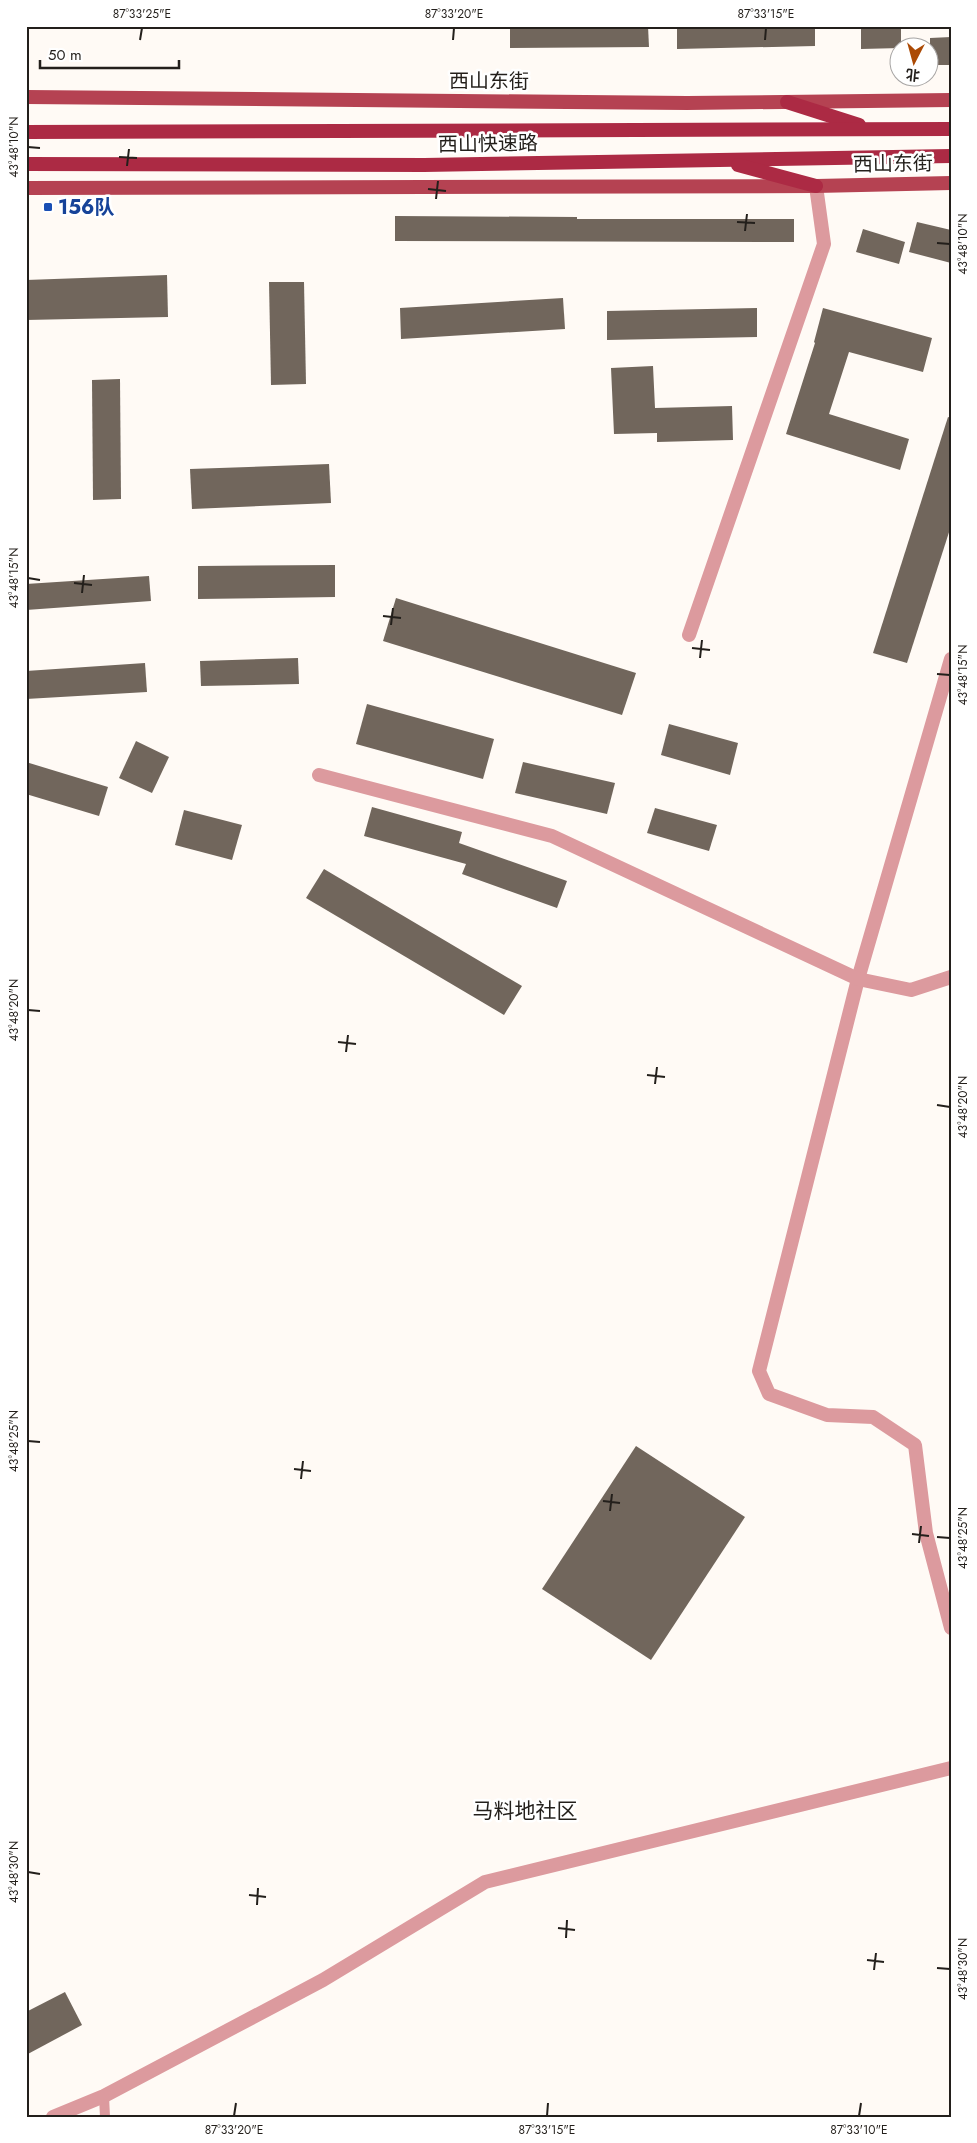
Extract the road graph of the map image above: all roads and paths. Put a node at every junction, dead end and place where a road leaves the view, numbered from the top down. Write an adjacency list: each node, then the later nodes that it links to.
1 (26, 97): 3 (main road, 西山东街)
2 (951, 100): 3 (main road, 西山东街)
3 (787, 102): 4 (highway)
4 (872, 129): 5 (highway, 西山快速路); 6 (highway, 西山快速路)
5 (951, 129)
6 (26, 132)
7 (951, 156): 8 (highway, 西山快速路)
8 (720, 161): 9 (highway, 西山快速路); 11 (highway)
9 (26, 164)
10 (951, 183): 11 (main road, 西山东街)
11 (816, 186): 12 (main road, 西山东街); 13 (street)
12 (26, 188)
13 (689, 635)
14 (951, 659): 17 (street)
15 (320, 775): 17 (street)
16 (951, 977): 17 (street)
17 (858, 979): 18 (street)
18 (951, 1628)
19 (951, 1768): 20 (street)
20 (104, 2096): 21 (street); 22 (lane)
21 (53, 2117)
22 (105, 2117)

